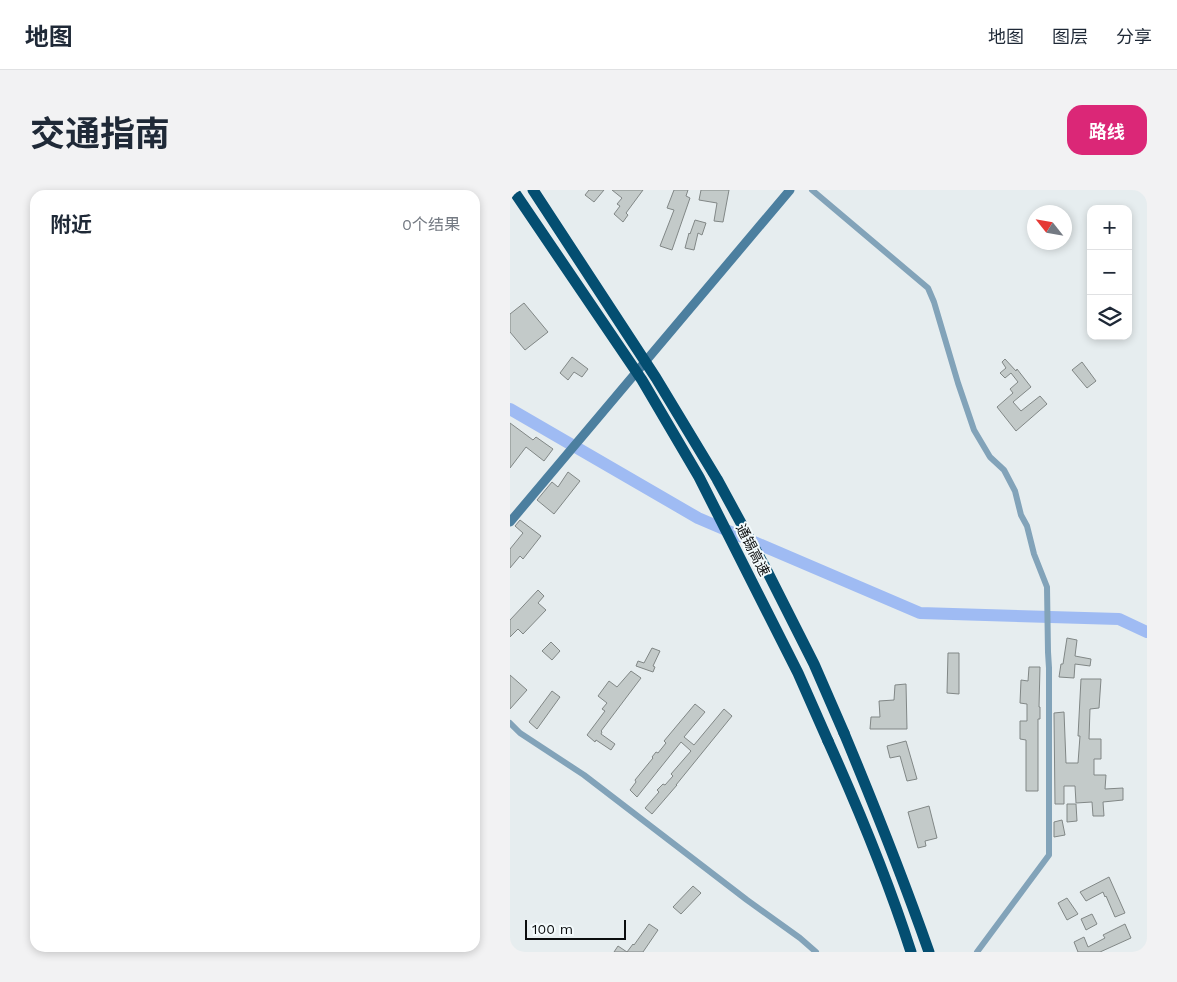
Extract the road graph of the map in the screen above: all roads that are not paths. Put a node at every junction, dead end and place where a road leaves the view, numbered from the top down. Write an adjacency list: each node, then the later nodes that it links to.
1 (513, 190): 8 (highway, 通锡高速, bridge)
2 (533, 190): 9 (highway, 通锡高速, bridge)
3 (790, 190): 5 (street)
4 (812, 190): 10 (street)
5 (510, 522)
6 (510, 722): 7 (street)
7 (816, 952)
8 (911, 952)
9 (929, 952)
10 (977, 952)

